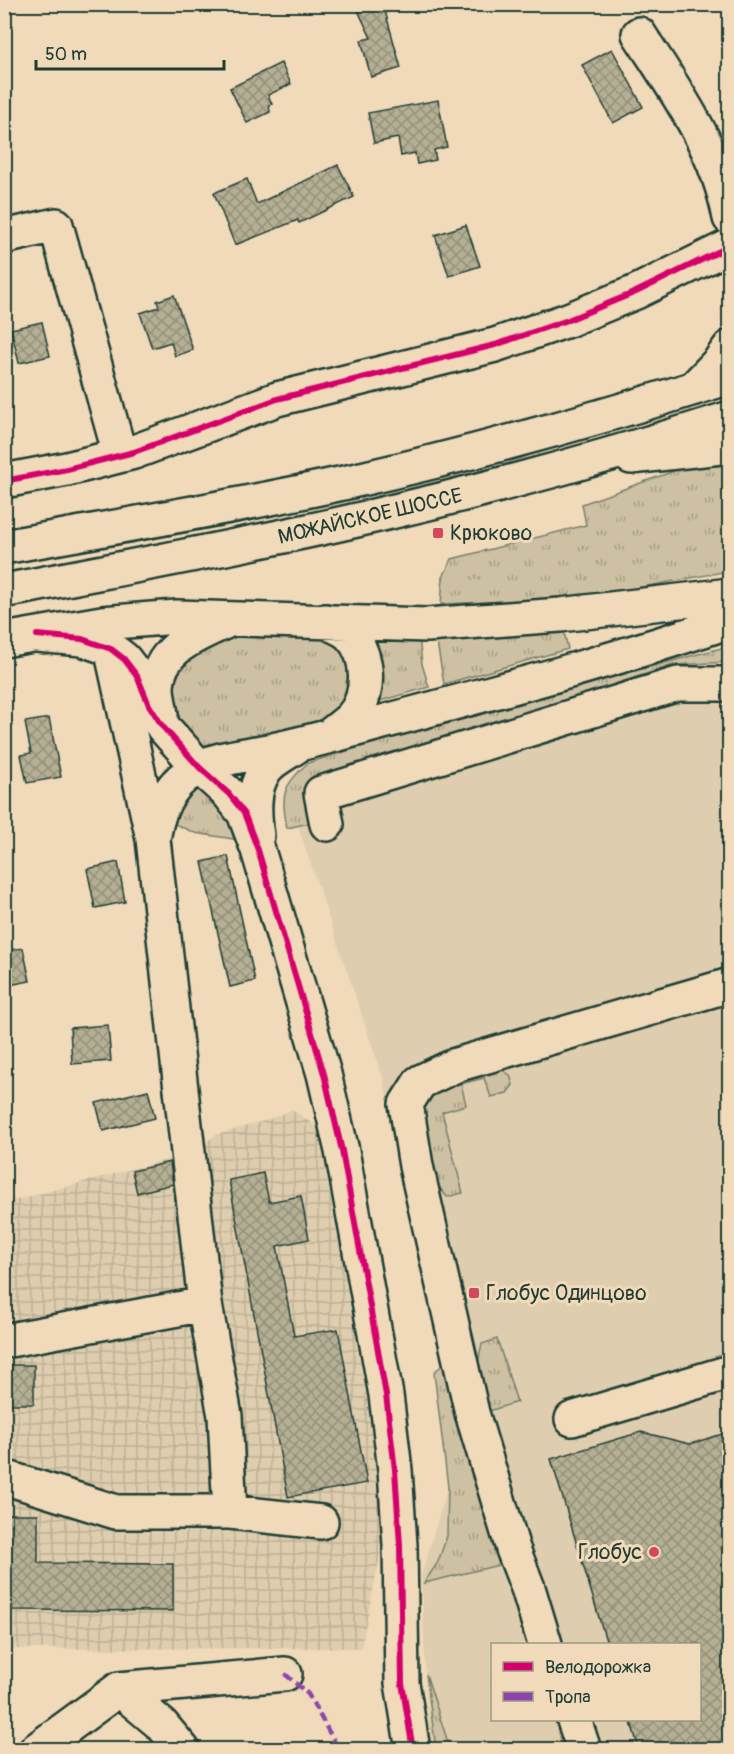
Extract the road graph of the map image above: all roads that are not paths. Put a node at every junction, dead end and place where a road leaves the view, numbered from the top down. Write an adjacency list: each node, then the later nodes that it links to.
1 (639, 34): 2 (street)
2 (729, 218)
3 (4, 237): 10 (street)
4 (729, 246): 10 (street)
5 (729, 347): 7 (street)
6 (729, 376): 7 (street, МОЖАЙСКОЕ ШОССЕ)
7 (694, 388): 13 (street, МОЖАЙСКОЕ ШОССЕ)
8 (729, 418): 11 (street, МОЖАЙСКОЕ ШОССЕ)
9 (729, 446): 11 (street)
10 (120, 455): 12 (street)
11 (582, 463): 14 (street, МОЖАЙСКОЕ ШОССЕ)
12 (4, 481)
13 (4, 547)
14 (4, 591)
15 (728, 601): 17 (street); 20 (street)
16 (234, 617): 17 (street); 19 (street); 24 (street)
17 (325, 621): 25 (street)
18 (729, 630): 20 (street)
19 (38, 635): 21 (street); 22 (street)
20 (677, 639): 25 (street)
21 (4, 640)
22 (111, 649): 24 (street); 28 (street)
23 (729, 684): 27 (street)
24 (163, 727): 26 (street)
25 (313, 741): 26 (street); 29 (street)
26 (199, 767): 28 (street); 29 (street)
27 (327, 824)
28 (153, 839): 31 (street)
29 (258, 849): 44 (street)
30 (729, 985): 38 (street)
31 (205, 1304): 32 (street); 36 (street)
32 (4, 1341)
33 (729, 1372): 34 (street)
34 (572, 1419)
35 (4, 1477): 36 (street)
36 (230, 1512): 37 (street)
37 (321, 1522)
38 (545, 1643)
39 (285, 1674): 40 (street)
40 (118, 1689): 42 (street); 43 (street)
41 (575, 1721): 45 (street)
42 (36, 1749)
43 (183, 1749)
44 (413, 1749)
45 (584, 1749)

